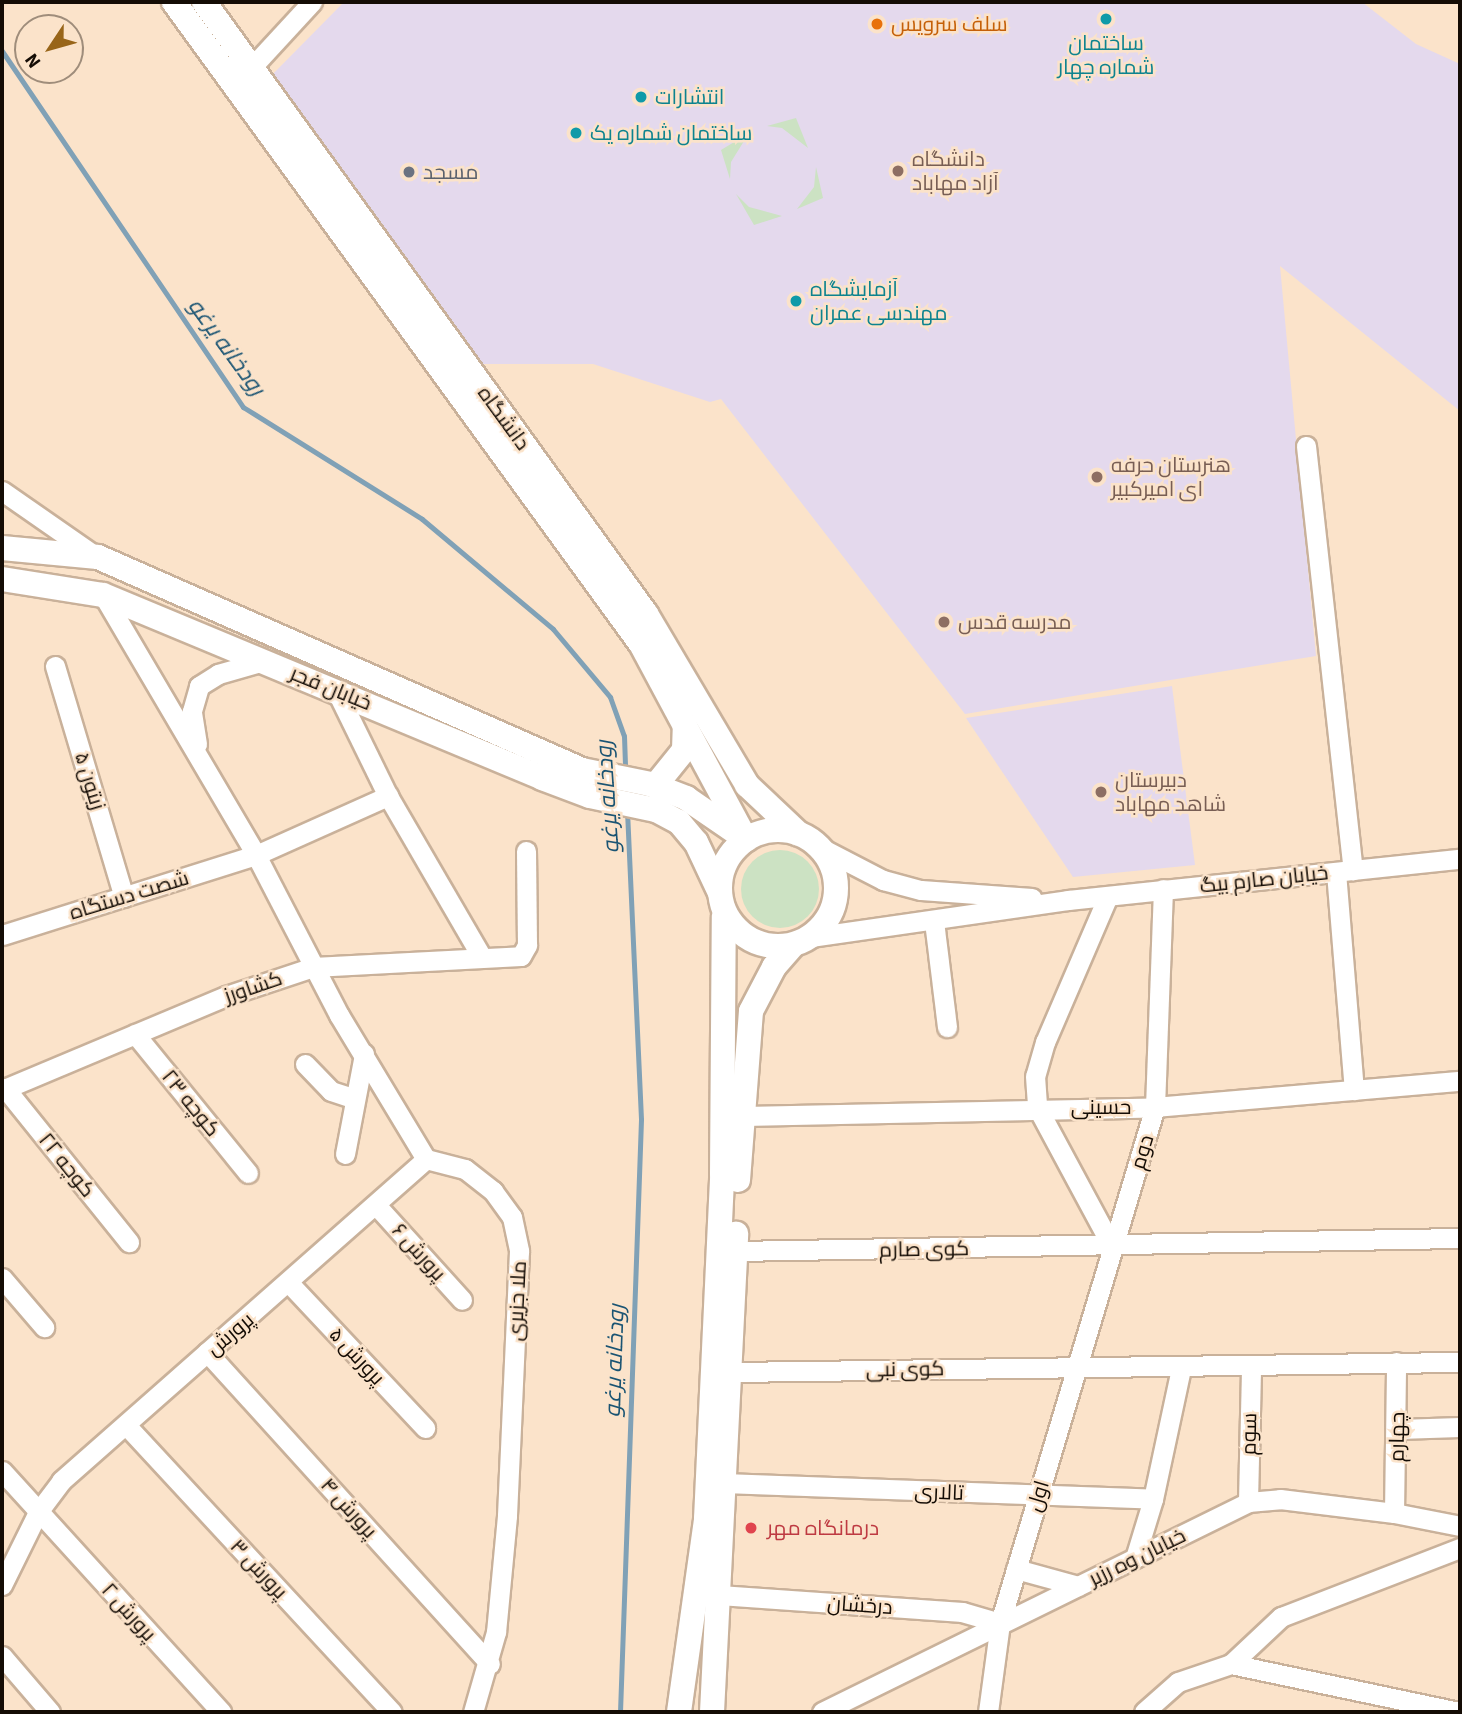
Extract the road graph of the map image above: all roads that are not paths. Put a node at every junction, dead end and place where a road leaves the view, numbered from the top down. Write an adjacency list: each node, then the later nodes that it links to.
1 (174, 2): 4 (main road, دانشگاه)
2 (204, 2): 4 (main road, دانشگاه)
3 (312, 2): 4 (street)
4 (242, 75): 14 (main road, دانشگاه); 18 (main road, دانشگاه)
5 (1306, 446): 24 (street)
6 (2, 491): 8 (street)
7 (2, 548): 8 (main road, خیابان فجر)
8 (98, 557): 16 (main road, خیابان فجر)
9 (2, 579): 10 (main road, خیابان فجر)
10 (103, 595): 11 (main road, خیابان فجر); 15 (street)
11 (264, 661): 13 (main road, خیابان فجر); 15 (street)
12 (55, 666): 27 (street, زیتون ۵)
13 (336, 690): 16 (main road, خیابان فجر); 17 (street)
14 (684, 724): 16 (main road); 19 (main road, دانشگاه)
15 (200, 759): 22 (street)
16 (654, 793): 19 (main road); 29 (main road)
17 (388, 796): 22 (street, شصت دستگاه); 33 (street)
18 (799, 834): 19 (main road); 20 (main road)
19 (746, 840): 29 (main road)
20 (821, 848): 28 (street, خیابان صارم بیگ); 32 (main road)
21 (526, 851): 33 (street, کشاورز)
22 (256, 855): 27 (street, شصت دستگاه); 34 (street)
23 (1460, 859): 24 (street, خیابان صارم بیگ)
24 (1344, 871): 25 (street, خیابان صارم بیگ); 41 (street)
25 (1163, 889): 26 (street, خیابان صارم بیگ); 44 (street, دوم)
26 (1108, 896): 28 (street, خیابان صارم بیگ); 43 (street)
27 (124, 897): 31 (street, شصت دستگاه)
28 (1068, 900): 30 (street, خیابان صارم بیگ)
29 (722, 905): 32 (main road); 92 (main road)
30 (934, 921): 32 (street, خیابان صارم بیگ); 35 (street)
31 (3, 930)
32 (802, 941): 45 (main road)
33 (481, 956): 34 (street, کشاورز)
34 (313, 967): 36 (street, کشاورز); 37 (street)
35 (947, 1027)
36 (135, 1034): 40 (street, کشاورز); 48 (street, کوچه ۲۳)
37 (364, 1054): 42 (street); 47 (street)
38 (305, 1064): 42 (street)
39 (1460, 1081): 41 (street, حسینی)
40 (4, 1089): 51 (street, کوچه ۲۲)
41 (1354, 1090): 44 (street, حسینی)
42 (353, 1098): 46 (street)
43 (1037, 1107): 44 (street, حسینی); 45 (street, حسینی); 52 (street)
44 (1155, 1107): 52 (street, دوم)
45 (741, 1116): 53 (main road)
46 (345, 1154)
47 (426, 1159): 49 (street, پرورش); 85 (street, ملا جزیری)
48 (248, 1173)
49 (376, 1205): 55 (street, پرورش); 56 (street, پرورش ۶)
50 (1460, 1238): 52 (street, کوی صارم)
51 (129, 1242)
52 (1113, 1248): 53 (street, کوی صارم); 61 (street, دوم)
53 (735, 1251): 64 (main road)
54 (2, 1278): 57 (street)
55 (289, 1283): 58 (street, پرورش); 67 (street, پرورش ۵)
56 (462, 1300)
57 (44, 1327)
58 (207, 1352): 65 (street, پرورش); 85 (street, پرورش ۴)
59 (1396, 1362): 60 (street, کوی نبی); 62 (street, کوی نبی); 68 (street, چهارم)
60 (1460, 1362)
61 (1077, 1366): 63 (street, کوی نبی); 64 (street, کوی نبی); 71 (street, اول)
62 (1251, 1367): 63 (street, کوی نبی); 73 (street, سوم)
63 (1181, 1368): 72 (street)
64 (732, 1372): 70 (main road)
65 (126, 1425): 74 (street, پرورش); 90 (street, پرورش ۳)
66 (1460, 1427): 68 (street)
67 (425, 1428)
68 (1398, 1429): 75 (street, چهارم)
69 (2, 1471): 74 (street, پرورش ۲)
70 (726, 1483): 71 (street, تالاری); 82 (main road)
71 (1038, 1496): 72 (street, تالاری); 79 (street, اول)
72 (1153, 1499): 78 (street)
73 (1248, 1502): 75 (street, خیابان وه رزیر); 78 (street, خیابان وه رزیر)
74 (38, 1512): 80 (street, پرورش); 89 (street, پرورش ۲)
75 (1394, 1513): 76 (street, خیابان وه رزیر)
76 (1460, 1527)
77 (1460, 1548): 86 (street)
78 (1135, 1558): 81 (street, خیابان وه رزیر)
79 (1016, 1569): 81 (street); 83 (street, اول)
80 (2, 1585)
81 (1079, 1586): 83 (street, خیابان وه رزیر)
82 (719, 1595): 83 (street, درخشان); 93 (main road)
83 (999, 1624): 87 (street, خیابان وه رزیر); 94 (street, اول)
84 (2, 1656): 88 (street)
85 (490, 1664): 91 (street, ملا جزیری)
86 (1231, 1664): 95 (street); 96 (street)
87 (830, 1710)
88 (50, 1712)
89 (221, 1712)
90 (392, 1712)
91 (473, 1712)
92 (679, 1712)
93 (712, 1712)
94 (988, 1712)
95 (1144, 1712)
96 (1458, 1712)

